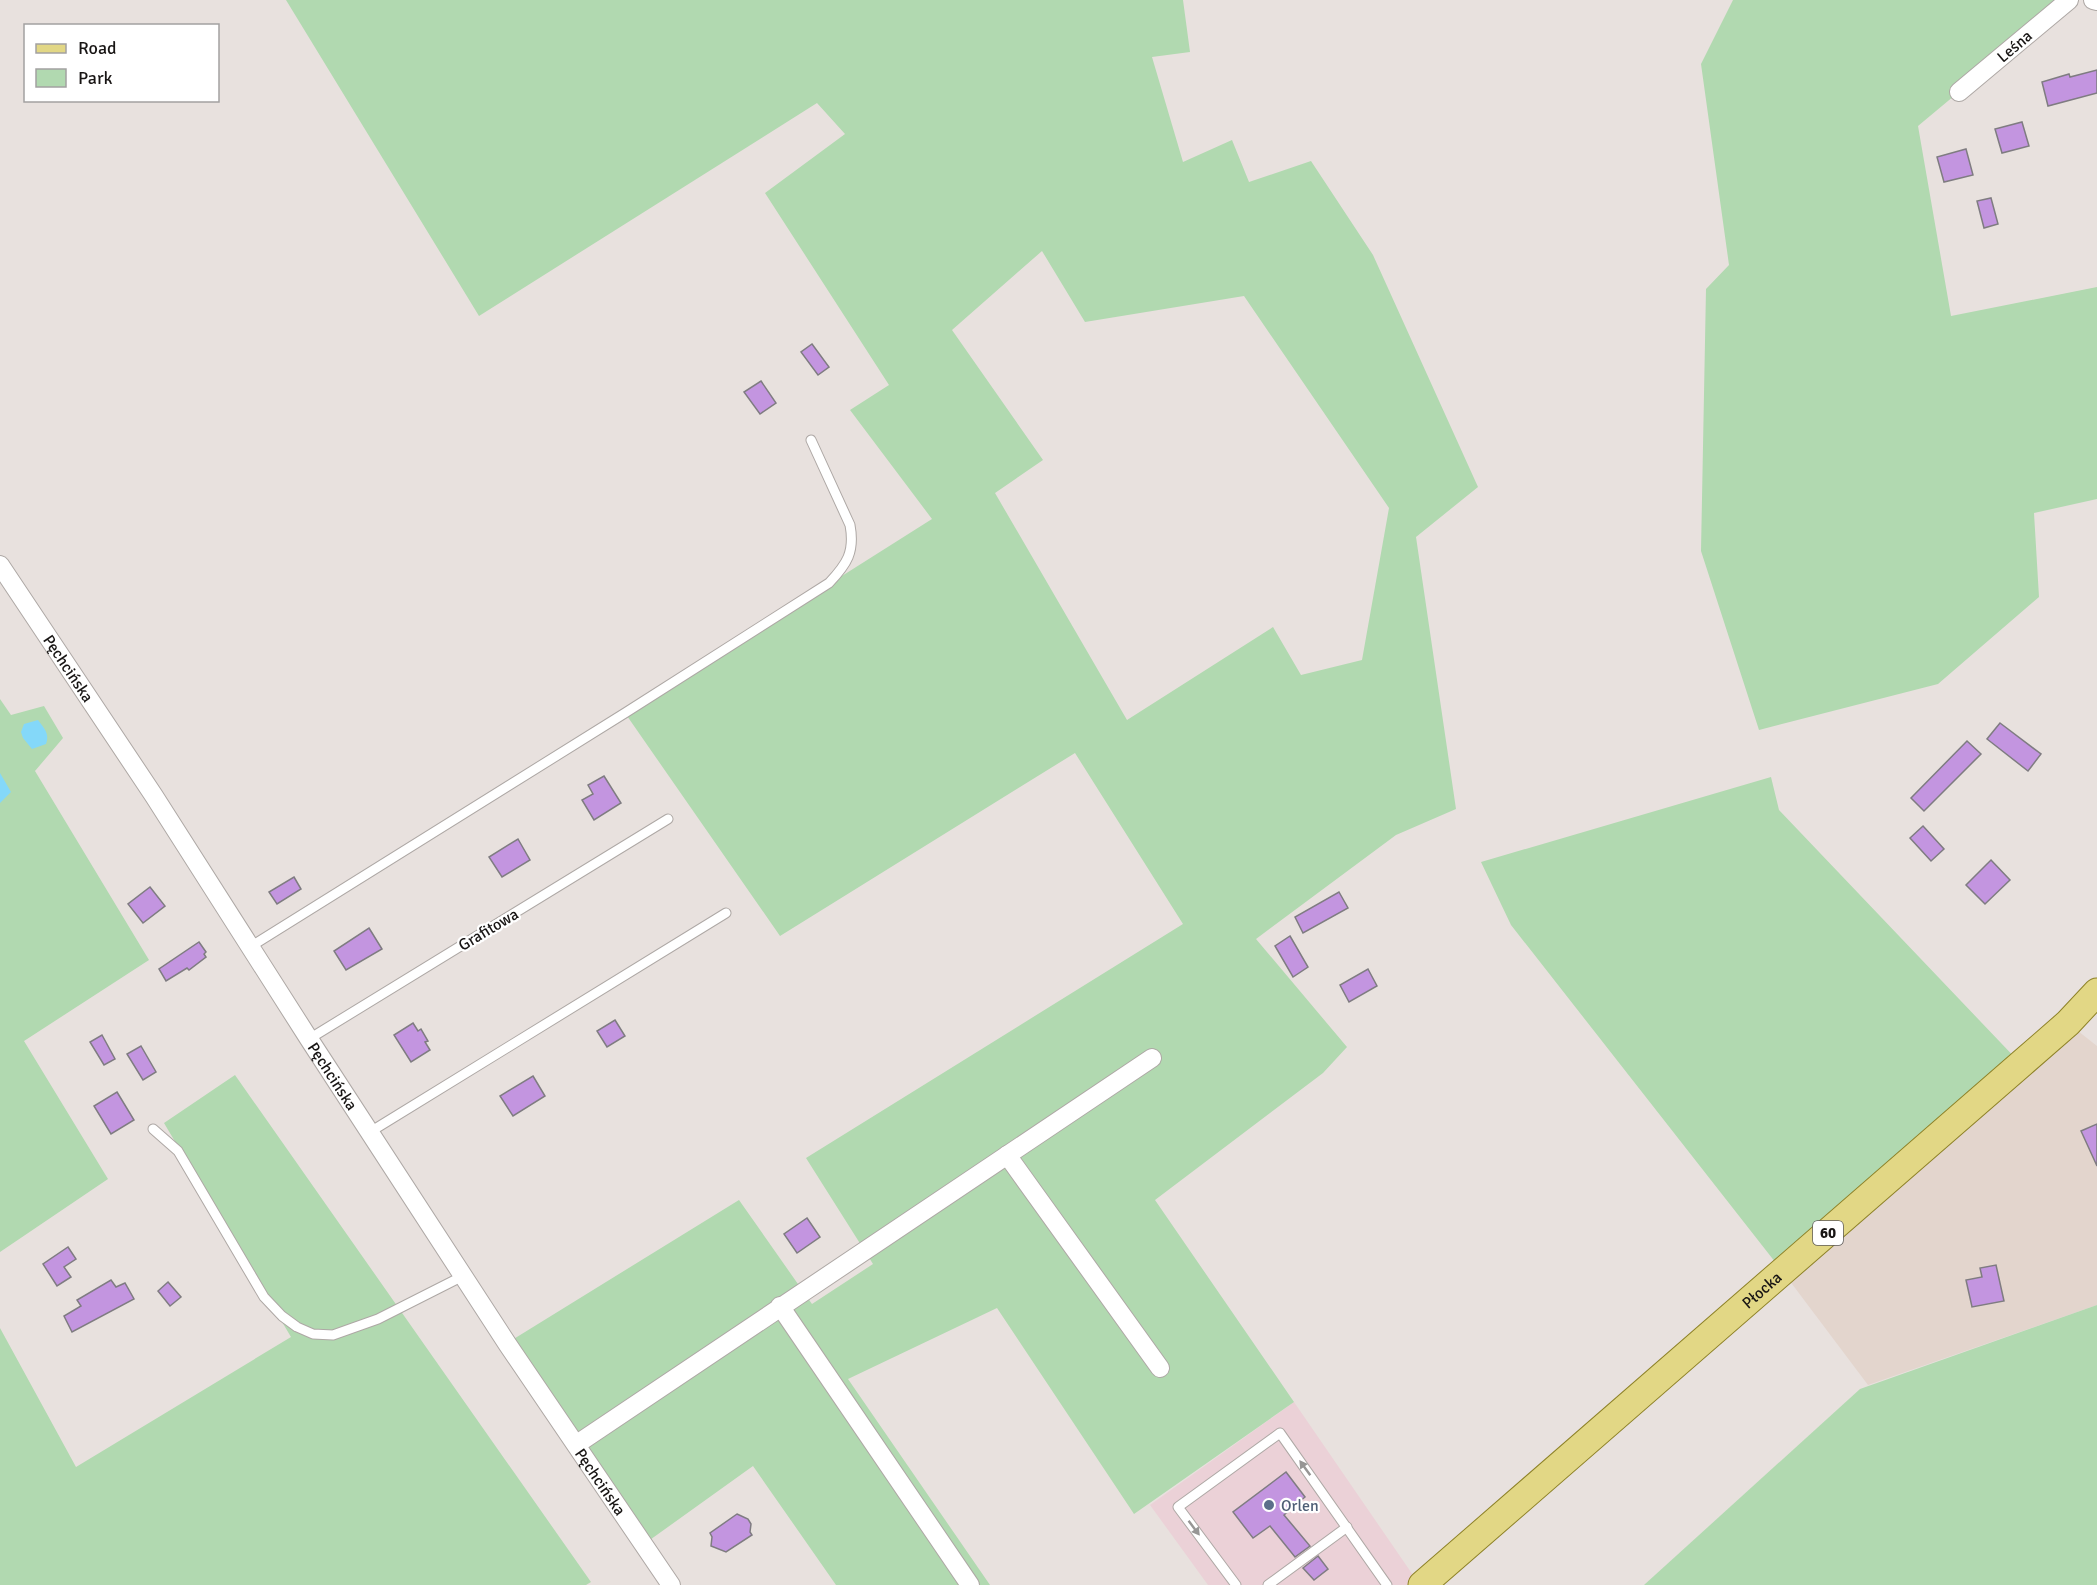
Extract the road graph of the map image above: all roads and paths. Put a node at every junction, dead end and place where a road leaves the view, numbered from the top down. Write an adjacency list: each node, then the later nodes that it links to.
1 (2069, 0): 2 (street, Leśna)
2 (1959, 92)
3 (811, 440): 7 (lane)
4 (0, 565): 7 (street, Pęchcińska)
5 (668, 819): 9 (lane, Grafitowa)
6 (726, 913): 12 (lane)
7 (250, 947): 9 (street, Pęchcińska)
8 (2097, 992): 24 (main road, Płocka / 60)
9 (309, 1039): 12 (street, Pęchcińska)
10 (1152, 1058): 13 (street)
11 (153, 1128): 14 (lane)
12 (370, 1132): 14 (street, Pęchcińska)
13 (1007, 1155): 15 (street); 16 (street)
14 (464, 1276): 17 (street, Pęchcińska)
15 (780, 1306): 17 (street); 20 (street)
16 (1160, 1368)
17 (577, 1444): 19 (street, Pęchcińska)
18 (1347, 1527): 21 (lane, one-way to 21); 22 (lane); 23 (lane)
19 (671, 1585)
20 (970, 1585)
21 (1236, 1585)
22 (1268, 1585)
23 (1387, 1585)
24 (1422, 1585)

